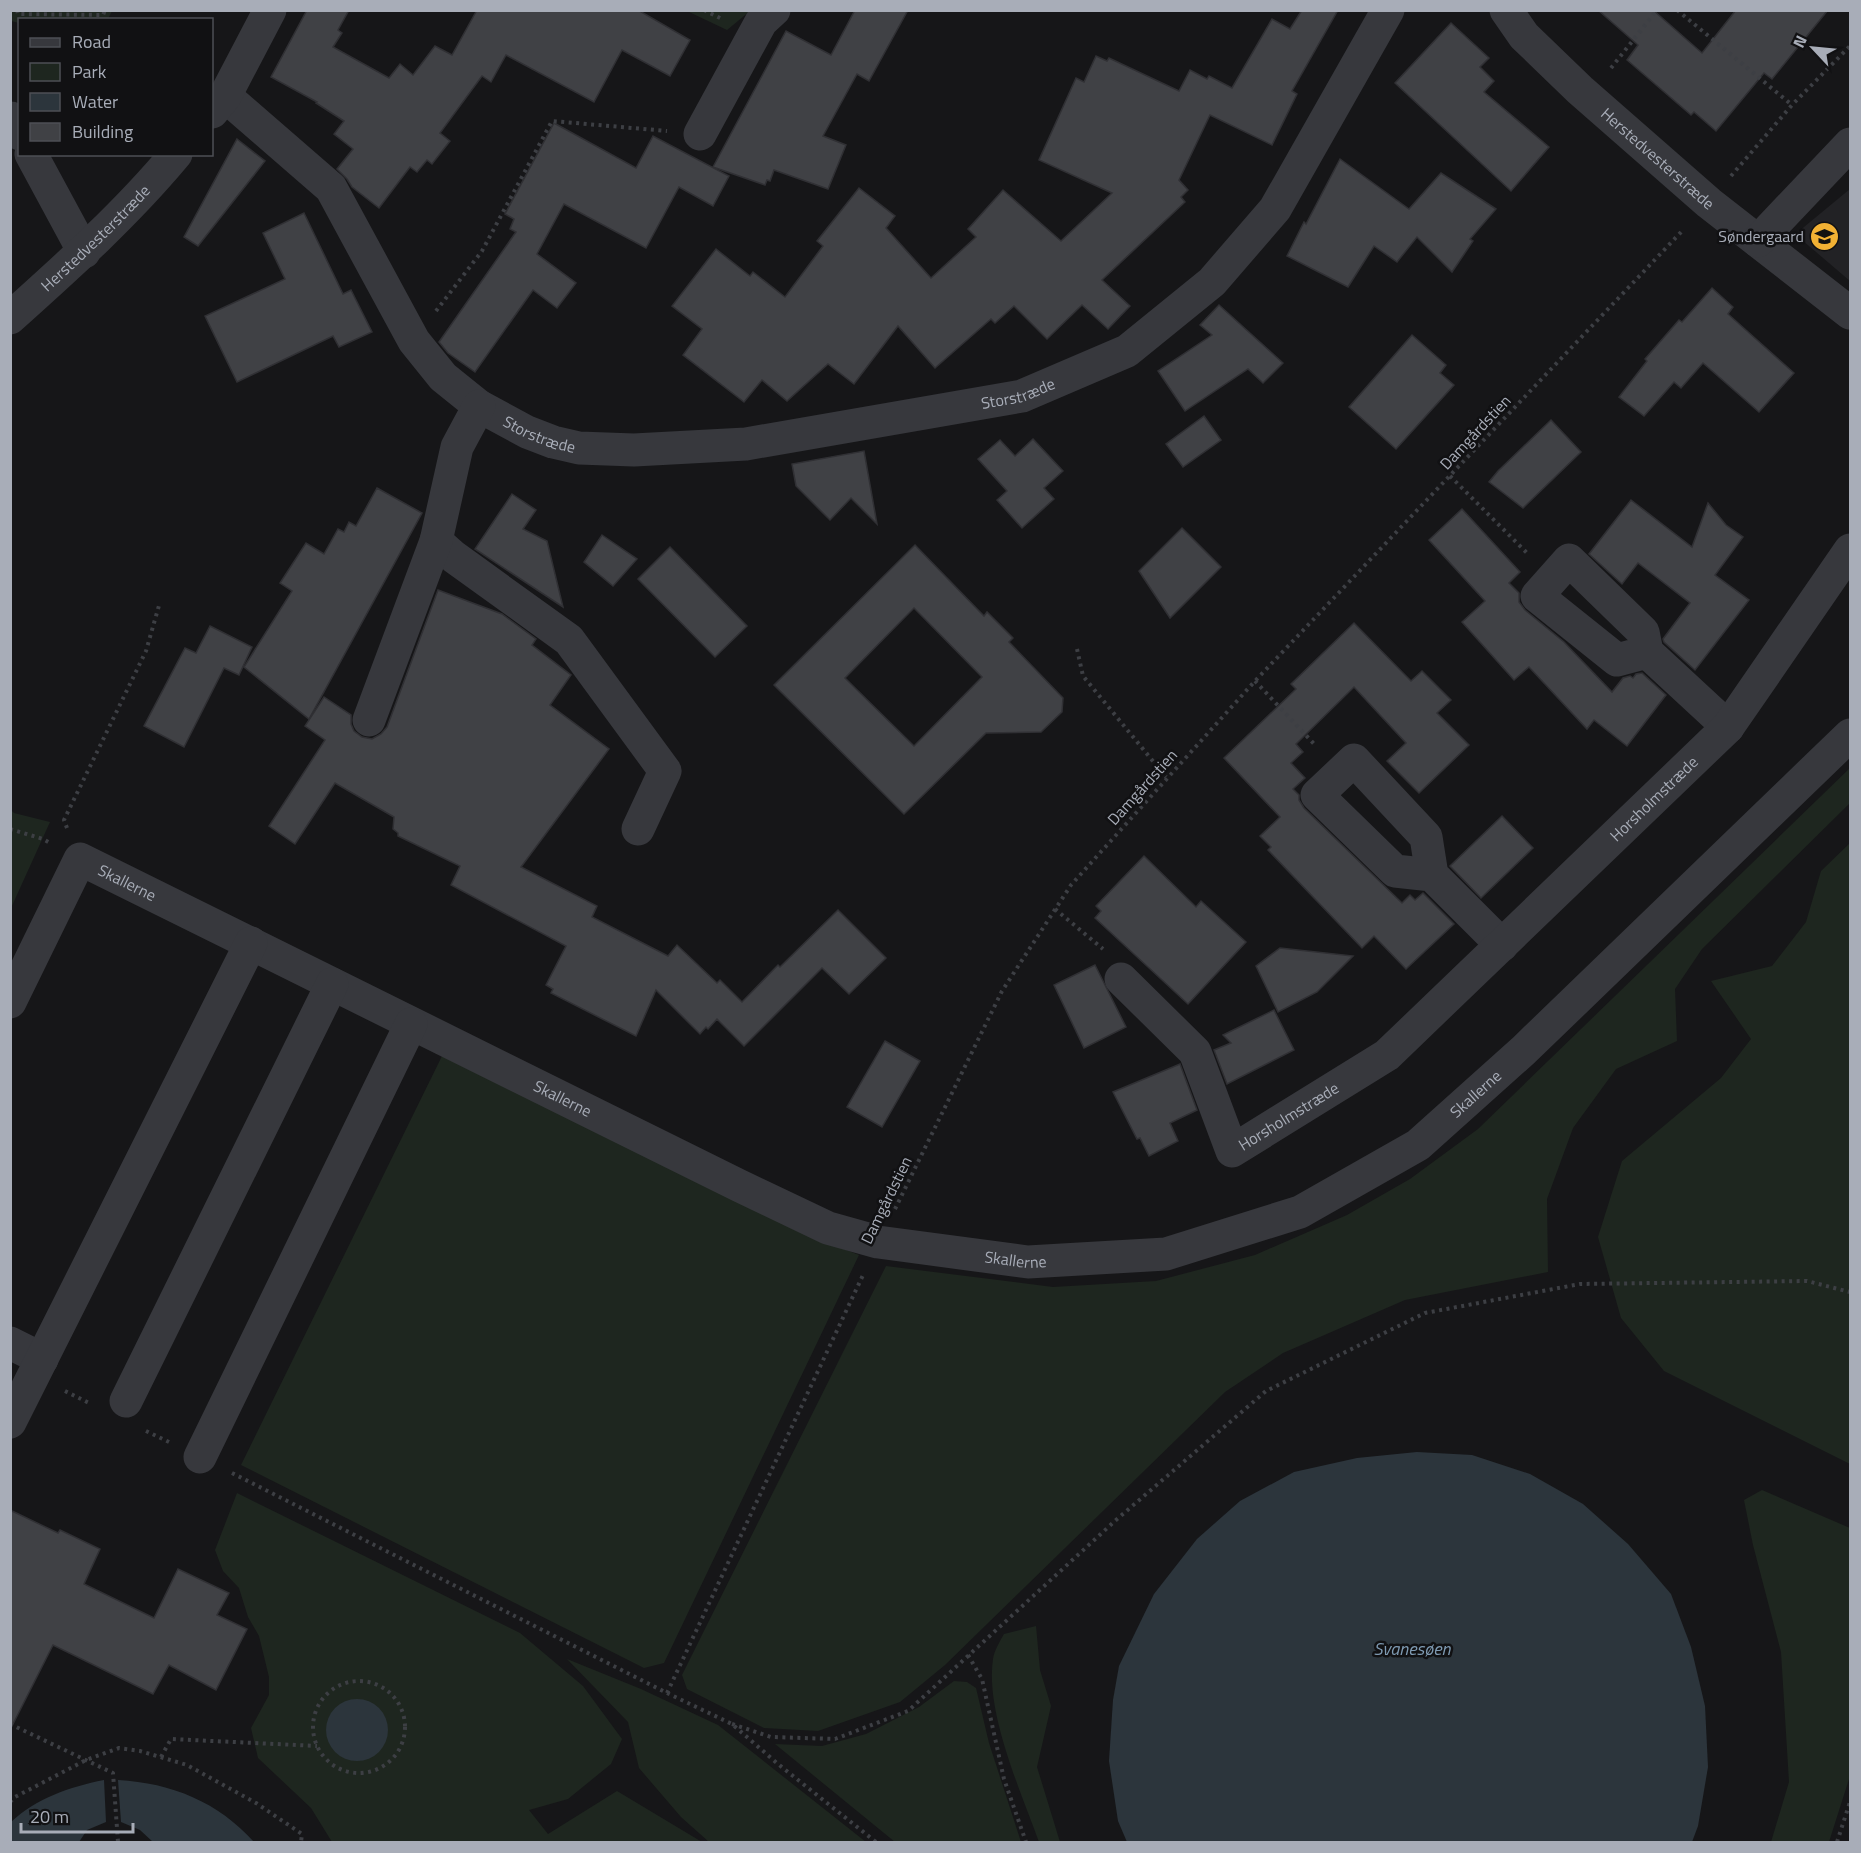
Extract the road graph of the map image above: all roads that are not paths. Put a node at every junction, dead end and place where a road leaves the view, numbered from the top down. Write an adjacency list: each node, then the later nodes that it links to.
1 (270, 10): 5 (street)
2 (774, 10): 6 (street)
3 (1388, 10): 14 (street, Storstræde)
4 (1506, 10): 10 (street, Herstedvesterstræde)
5 (218, 104): 14 (street, Storstræde)
6 (700, 134)
7 (1851, 144): 10 (street)
8 (32, 156): 11 (street)
9 (174, 156): 11 (street, Herstedvesterstræde)
10 (1758, 241): 12 (street, Herstedvesterstræde)
11 (84, 252): 13 (street, Herstedvesterstræde)
12 (1851, 313)
13 (10, 318)
14 (479, 406): 15 (street)
15 (436, 541): 18 (street); 21 (street)
16 (1851, 550): 19 (street, Horsholmstræde)
17 (1647, 652): 17 (street); 19 (street)
18 (369, 720)
19 (1728, 727): 24 (street, Horsholmstræde)
20 (1851, 735): 28 (street, Skallerne)
21 (638, 829)
22 (1432, 875): 22 (street); 24 (street)
23 (251, 943): 26 (street, Skallerne); 27 (street, Skallerne); 30 (street)
24 (1502, 945): 25 (street, Horsholmstræde)
25 (1121, 979)
26 (332, 984): 28 (street, Skallerne); 31 (street)
27 (10, 1002)
28 (411, 1024): 33 (street)
29 (10, 1343): 30 (street)
30 (38, 1367): 32 (street)
31 (120, 1411)
32 (10, 1422)
33 (200, 1457)

